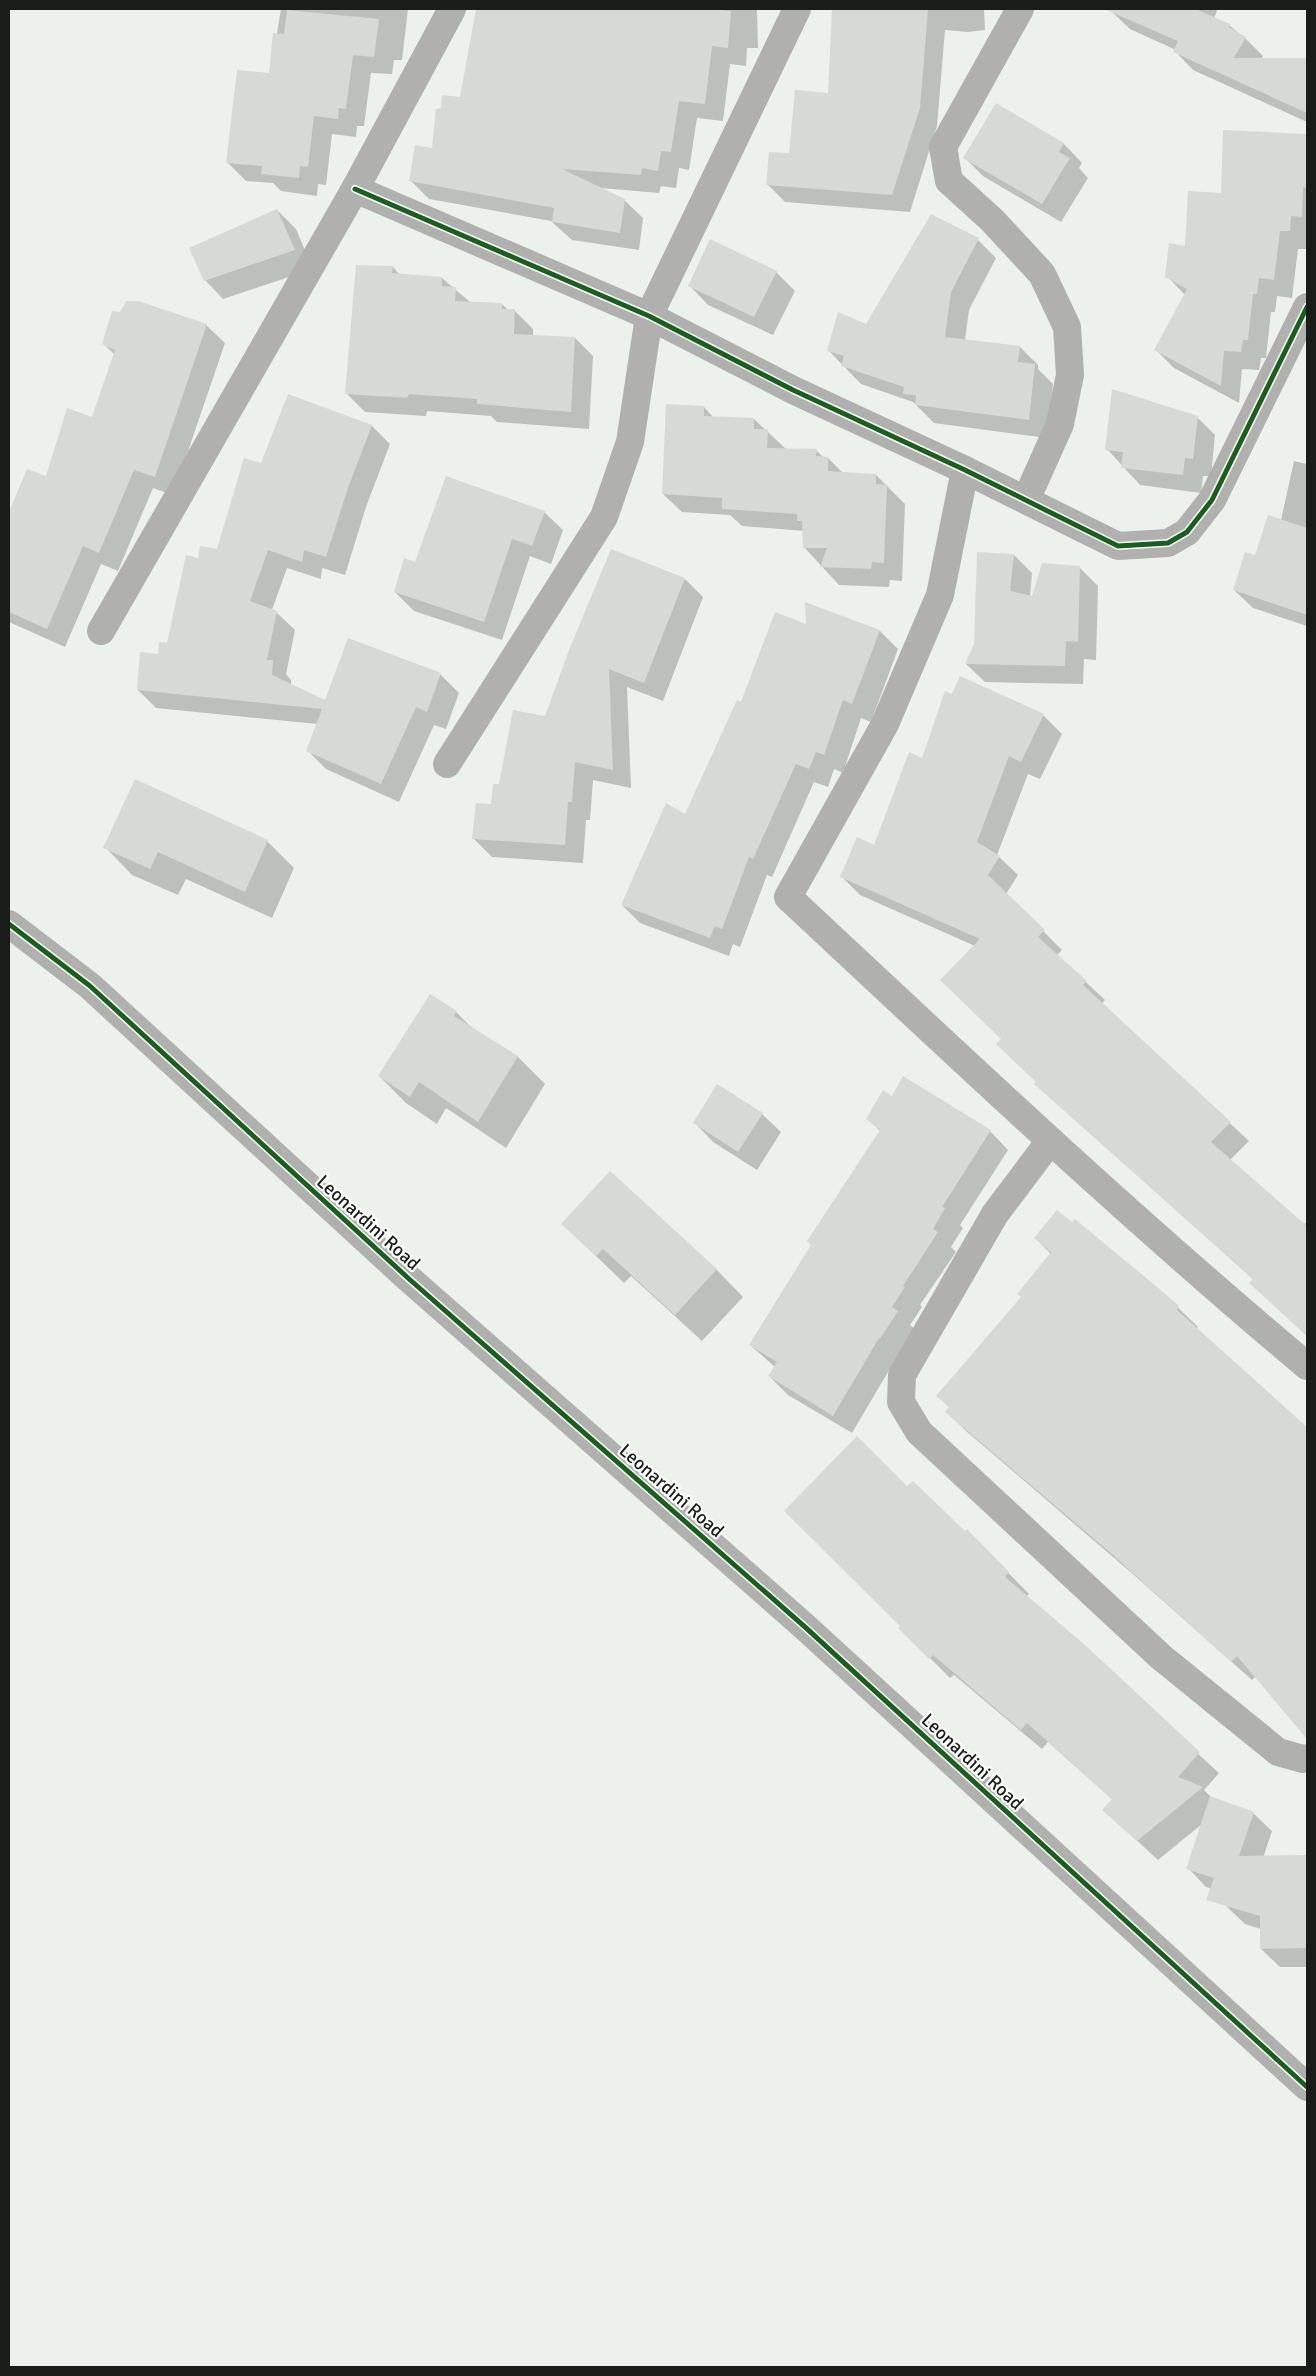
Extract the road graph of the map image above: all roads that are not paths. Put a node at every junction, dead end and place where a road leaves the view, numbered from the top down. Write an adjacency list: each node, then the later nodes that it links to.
1 (452, 9): 4 (street)
2 (797, 9): 6 (street)
3 (1020, 9): 8 (street)
4 (355, 189): 6 (street); 9 (street)
5 (1307, 307): 8 (street)
6 (649, 316): 7 (street); 10 (street)
7 (964, 470): 8 (street); 12 (street)
8 (1026, 500)
9 (102, 632)
10 (447, 764)
11 (9, 924): 15 (street, Leonardini Road)
12 (1050, 1141): 13 (street); 14 (street)
13 (1307, 1366)
14 (1307, 1758)
15 (1307, 2087)

